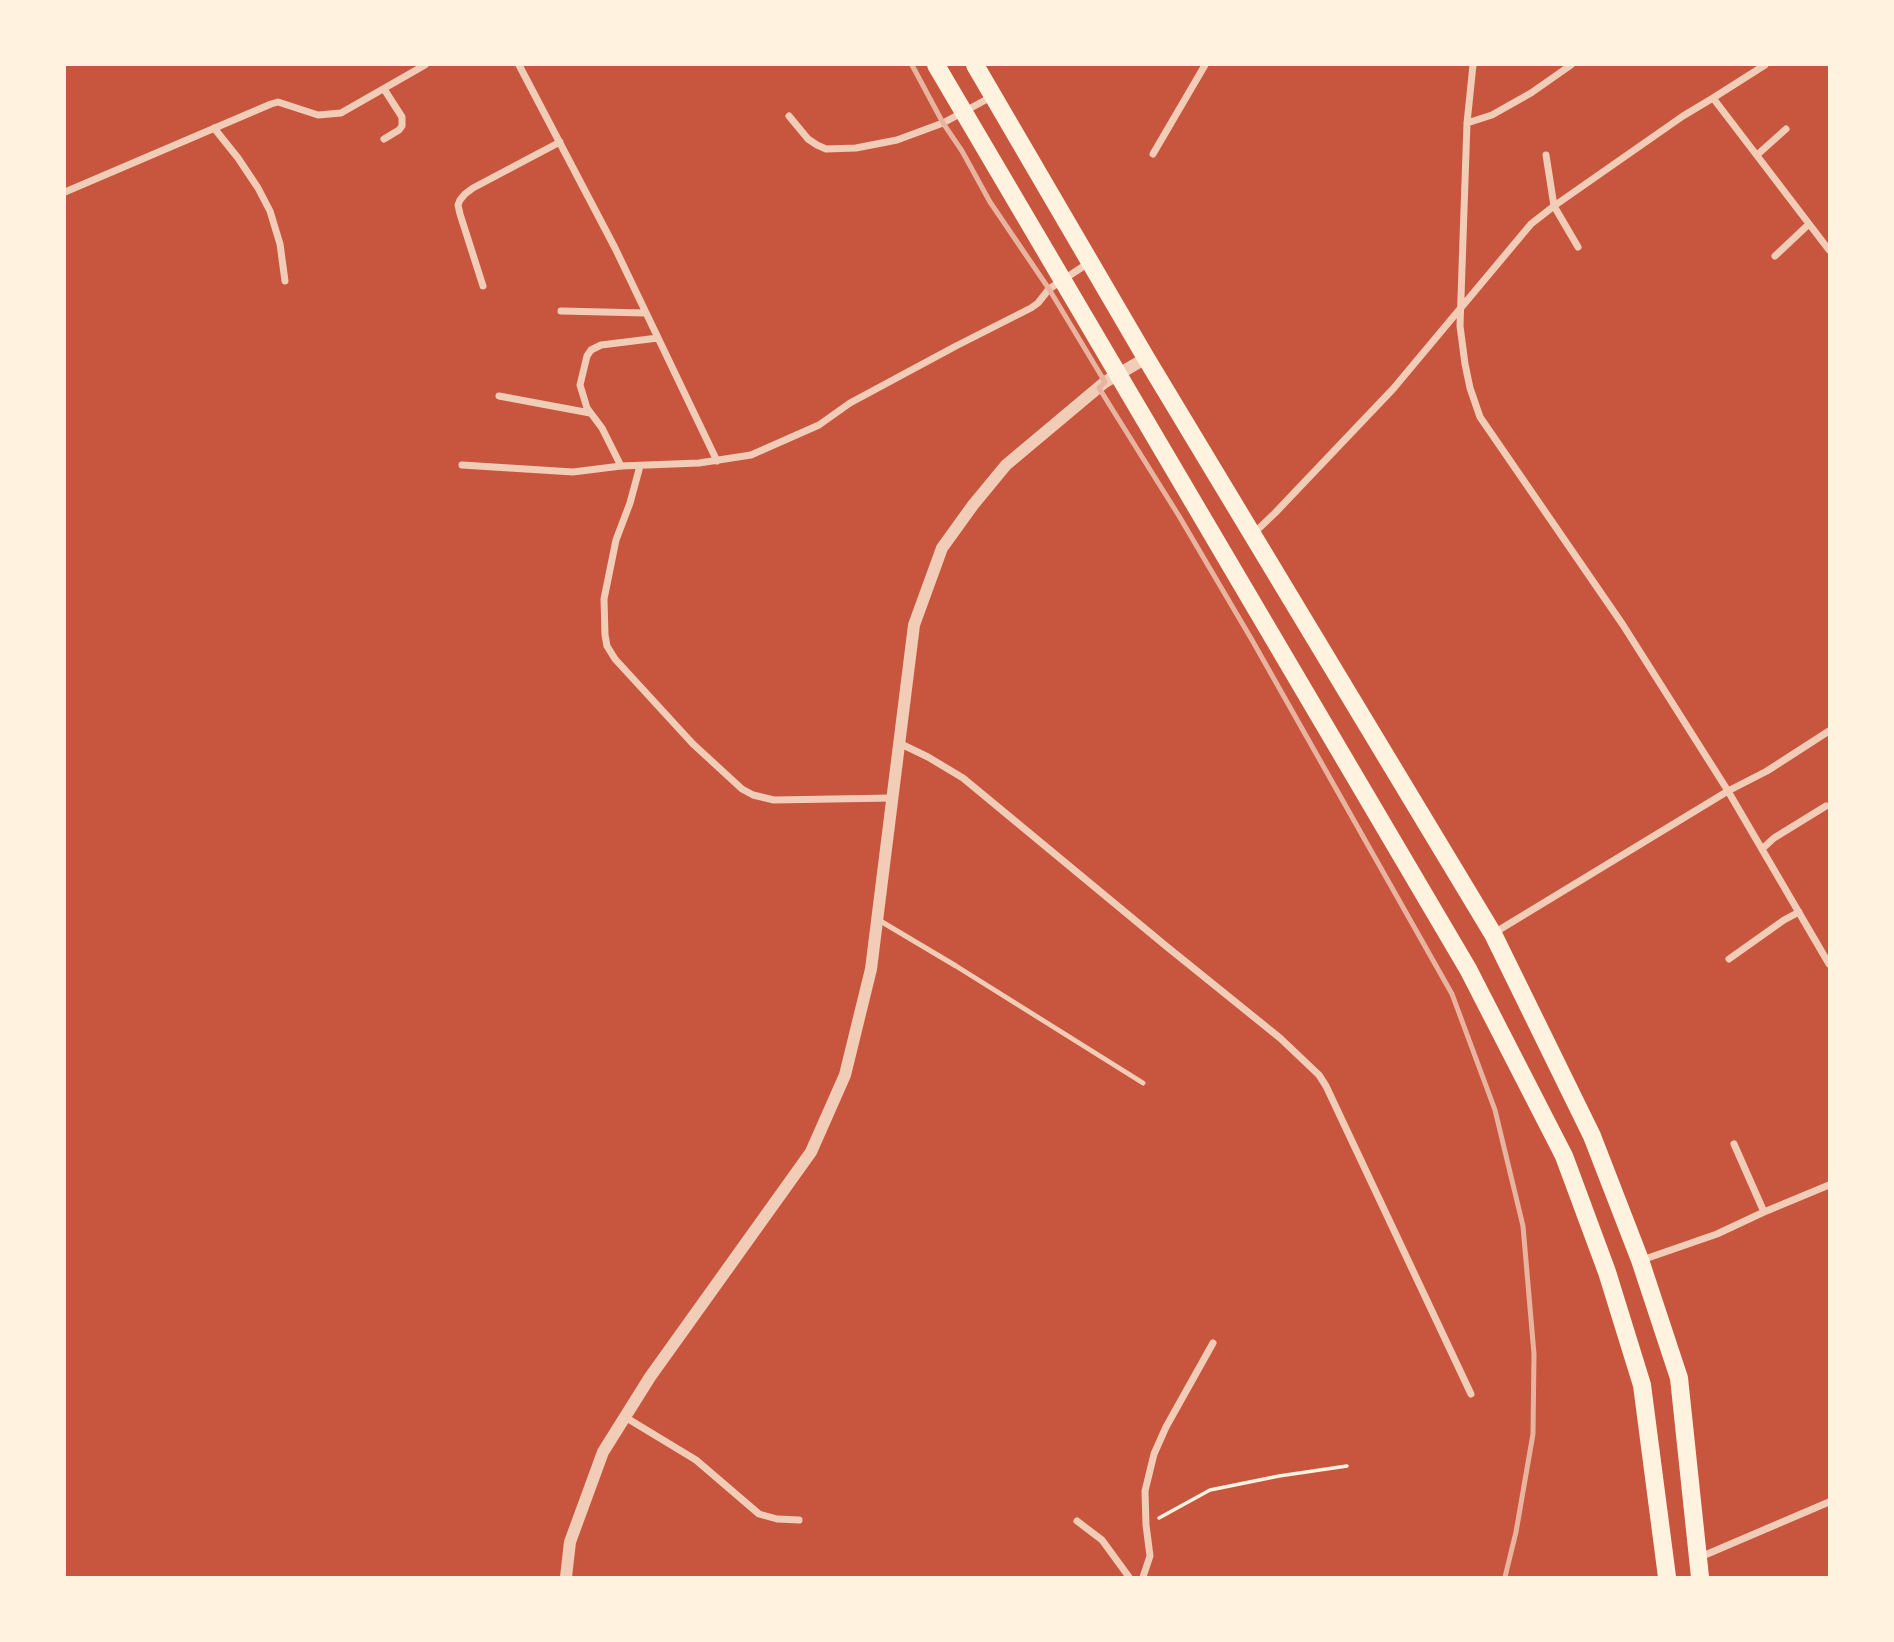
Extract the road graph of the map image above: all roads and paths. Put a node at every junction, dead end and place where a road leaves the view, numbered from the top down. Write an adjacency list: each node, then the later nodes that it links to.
1 (425, 65): 9 (street)
2 (519, 65): 18 (street)
3 (936, 65): 12 (highway)
4 (975, 65): 10 (highway)
5 (1205, 65): 19 (street)
6 (1473, 65): 14 (street)
7 (1571, 65): 14 (street)
8 (1765, 65): 11 (street)
9 (384, 89): 15 (street); 17 (street)
10 (993, 97): 12 (street); 28 (highway)
11 (1713, 98): 21 (street); 23 (street)
12 (963, 113): 13 (street); 29 (highway)
13 (789, 116)
14 (1467, 122): 32 (street)
15 (214, 128): 22 (street); 30 (street)
16 (1786, 129): 21 (street)
17 (384, 138)
18 (560, 142): 31 (street); 34 (street)
19 (1153, 154)
20 (1546, 155): 23 (street)
21 (1757, 155): 24 (street)
22 (65, 192)
23 (1554, 206): 25 (street); 32 (street)
24 (1809, 224): 26 (street); 27 (street)
25 (1578, 247)
26 (1829, 250)
27 (1774, 256)
28 (1090, 262): 29 (street); 36 (highway)
29 (1061, 279): 37 (highway); 40 (street)
30 (285, 281)
31 (483, 286)
32 (1462, 307): 44 (street); 47 (street)
33 (561, 312): 34 (street)
34 (646, 313): 35 (street)
35 (658, 338): 39 (street); 40 (street)
36 (1146, 358): 37 (street); 44 (highway)
37 (1118, 374): 46 (street); 74 (highway)
38 (499, 396): 39 (street)
39 (590, 413): 42 (street)
40 (717, 461): 43 (street)
41 (462, 465): 42 (street)
42 (621, 466): 43 (street)
43 (640, 466): 48 (street)
44 (1252, 534): 53 (highway)
45 (1829, 732): 47 (street)
46 (900, 743): 48 (street); 63 (street)
47 (1728, 791): 50 (street); 53 (street)
48 (892, 798): 52 (street)
49 (1826, 806): 50 (street)
50 (1762, 849): 51 (street)
51 (1799, 912): 54 (street); 55 (street)
52 (877, 919): 57 (lane); 64 (street)
53 (1493, 934): 61 (highway)
54 (1826, 951): 56 (street)
55 (1729, 959)
56 (1829, 964)
57 (1143, 1083)
58 (1734, 1144): 60 (street)
59 (1829, 1185): 60 (street)
60 (1764, 1212): 61 (street)
61 (1640, 1260): 70 (highway)
62 (1213, 1343): 69 (street)
63 (1471, 1394)
64 (625, 1417): 67 (street); 71 (street)
65 (1347, 1466): 69 (path)
66 (1829, 1502): 70 (street)
67 (799, 1520)
68 (1077, 1521): 72 (street)
69 (1146, 1525): 73 (street)
70 (1698, 1559): 75 (highway)
71 (566, 1577)
72 (1129, 1577)
73 (1143, 1577)
74 (1667, 1577)
75 (1700, 1577)

